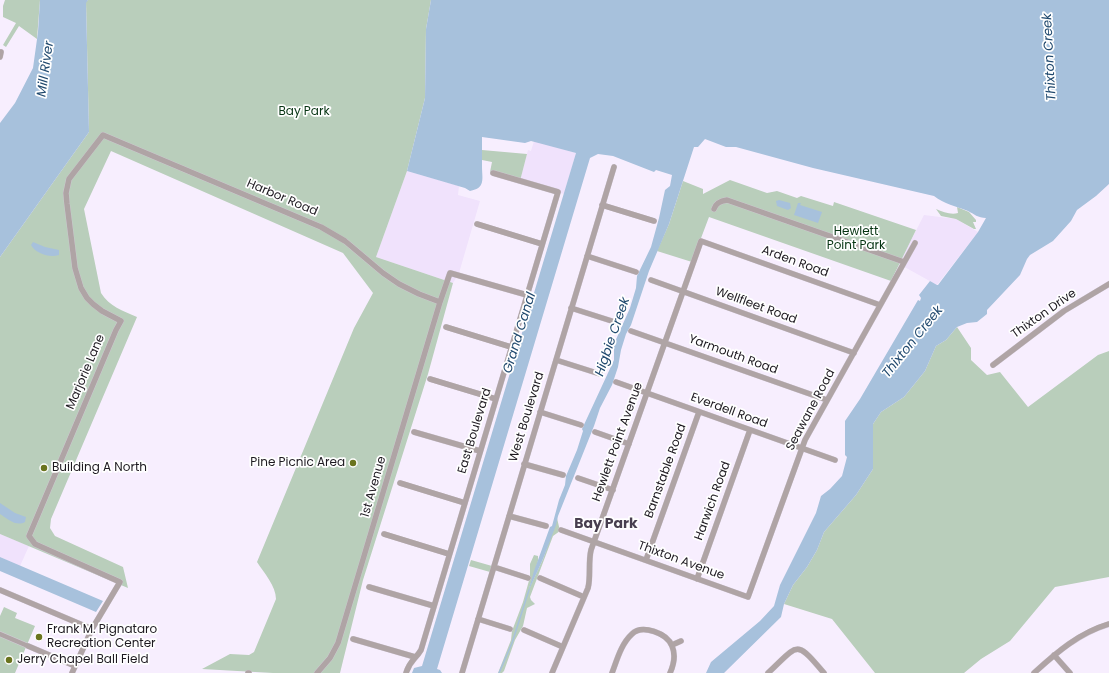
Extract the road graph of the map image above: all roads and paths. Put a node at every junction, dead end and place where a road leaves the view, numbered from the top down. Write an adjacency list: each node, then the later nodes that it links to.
1 (102, 135): 18 (street, Harbor Road); 69 (street, Marjorie Lane)
2 (614, 167): 4 (street, West Boulevard)
3 (493, 173): 10 (street, East Boulevard)
4 (602, 205): 6 (street); 11 (street, West Boulevard)
5 (714, 209): 12 (street)
6 (654, 221)
7 (477, 224): 10 (street)
8 (701, 241): 16 (street, Hewlett Point Avenue); 19 (street, Arden Road)
9 (915, 243): 12 (street, Seawane Road)
10 (542, 244): 17 (street, East Boulevard)
11 (587, 256): 13 (street); 20 (street, West Boulevard)
12 (904, 262): 19 (street, Seawane Road)
13 (636, 272)
14 (650, 280): 16 (street, Wellfleet Road)
15 (1109, 284): 28 (street, Thixton Drive)
16 (684, 292): 24 (street, Hewlett Point Avenue); 26 (street, Wellfleet Road)
17 (527, 296): 18 (street, 1st Avenue); 25 (street, East Boulevard)
18 (440, 302): 82 (street, 1st Avenue)
19 (880, 305): 26 (street, Seawane Road)
20 (571, 308): 21 (street); 27 (street, West Boulevard)
21 (618, 323)
22 (446, 327): 25 (street)
23 (631, 331): 24 (street, Yarmouth Road)
24 (666, 342): 32 (street, Hewlett Point Avenue); 34 (street, Yarmouth Road)
25 (511, 347): 33 (street, East Boulevard)
26 (854, 353): 34 (street, Seawane Road)
27 (556, 360): 29 (street); 35 (street, West Boulevard)
28 (993, 365)
29 (600, 374)
30 (430, 379): 33 (street)
31 (616, 382): 32 (street, Everdell Road)
32 (648, 393): 36 (street, Everdell Road); 41 (street, Hewlett Point Avenue)
33 (496, 399): 43 (street, East Boulevard)
34 (827, 400): 42 (street, Seawane Road)
35 (540, 412): 37 (street); 45 (street, West Boulevard)
36 (699, 412): 38 (street, Everdell Road); 57 (street, Barnstable Road)
37 (581, 425)
38 (750, 430): 42 (street, Everdell Road); 61 (street, Harwich Road)
39 (414, 432): 43 (street)
40 (595, 432): 41 (street)
41 (629, 444): 49 (street, Hewlett Point Avenue)
42 (802, 449): 44 (street, Everdell Road); 65 (street, Seawane Road)
43 (480, 451): 50 (street, East Boulevard)
44 (835, 460)
45 (524, 464): 46 (street); 51 (street, West Boulevard)
46 (563, 475)
47 (578, 478): 49 (street)
48 (400, 483): 50 (street)
49 (613, 490): 55 (street, Hewlett Point Avenue)
50 (465, 503): 56 (street, East Boulevard)
51 (509, 516): 52 (street); 58 (street, West Boulevard)
52 (546, 526)
53 (560, 530): 55 (street, Thixton Avenue)
54 (384, 534): 56 (street)
55 (595, 542): 57 (street, Thixton Avenue); 64 (street, Hewlett Point Avenue)
56 (450, 554): 66 (street, East Boulevard)
57 (646, 560): 61 (street, Thixton Avenue)
58 (494, 567): 59 (street); 67 (street, West Boulevard)
59 (528, 578)
60 (540, 578): 64 (street)
61 (697, 579): 65 (street, Thixton Avenue)
62 (369, 587): 66 (street)
63 (0, 590): 69 (street)
64 (584, 597): 77 (street, Hewlett Point Avenue)
65 (748, 597)
66 (434, 606): 79 (street, East Boulevard)
67 (478, 620): 70 (street); 84 (street, West Boulevard)
68 (1109, 624): 78 (street)
69 (92, 629): 80 (street)
70 (510, 629)
71 (524, 630): 77 (street)
72 (0, 634): 76 (street)
73 (353, 639): 79 (street)
74 (681, 641): 75 (street)
75 (672, 645): 86 (street); 87 (street)
76 (28, 646): 80 (street)
77 (563, 647): 85 (street, Hewlett Point Avenue)
78 (1054, 655): 90 (street); 91 (street)
79 (415, 657): 83 (street, East Boulevard)
80 (75, 666): 81 (street)
81 (72, 673)
82 (316, 673)
83 (406, 673)
84 (462, 673)
85 (552, 673)
86 (612, 673)
87 (670, 673)
88 (768, 673): 89 (street)
89 (824, 673)
90 (1034, 673)
91 (1070, 673)

